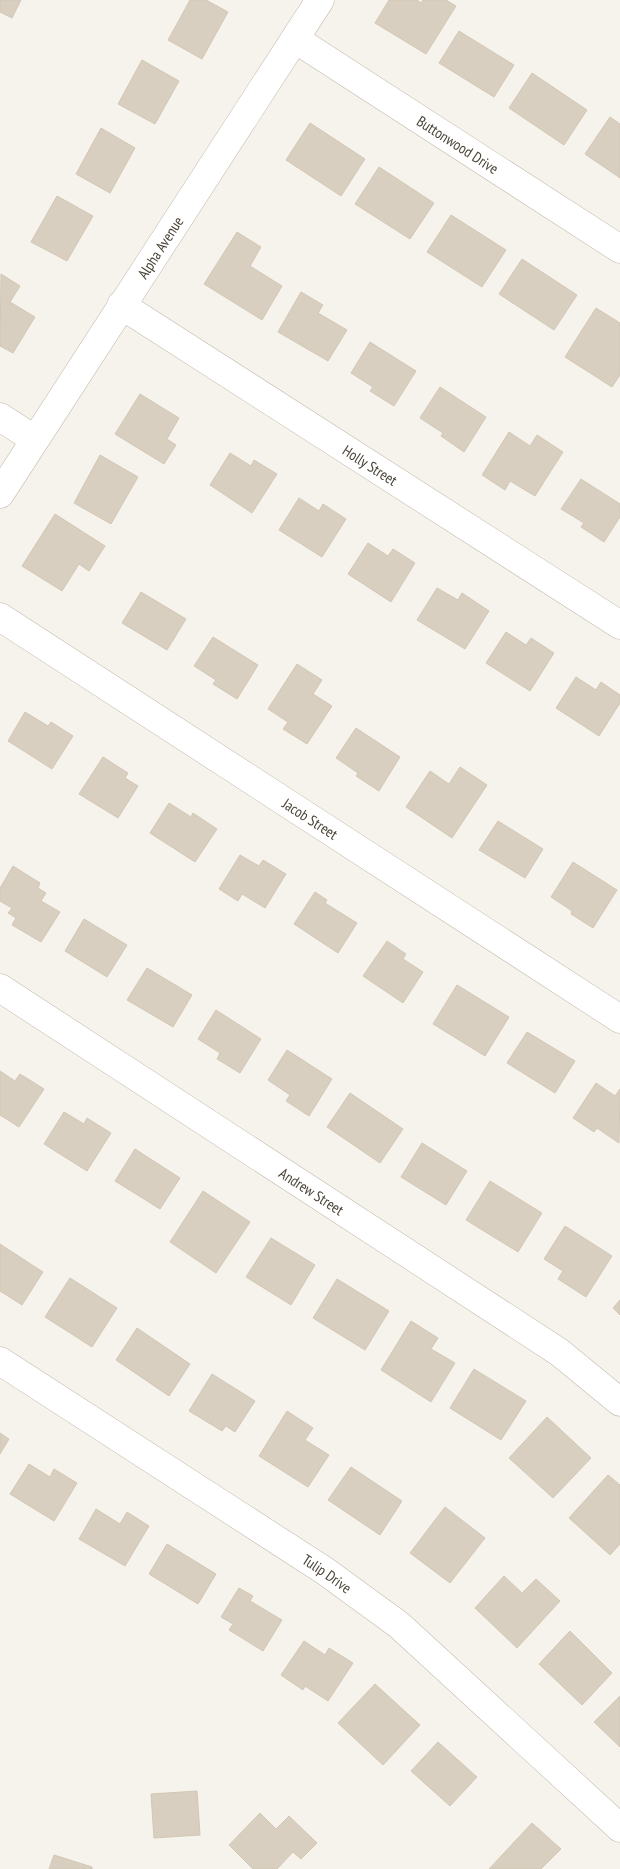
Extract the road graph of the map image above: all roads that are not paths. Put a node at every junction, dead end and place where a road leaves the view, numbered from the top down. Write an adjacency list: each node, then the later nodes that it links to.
1 (320, 0): 2 (street, Alpha Avenue)
2 (295, 40): 3 (street, Buttonwood Drive); 4 (street, Alpha Avenue)
3 (620, 249)
4 (121, 305): 6 (street, Alpha Avenue); 9 (street, Holly Street)
5 (0, 417): 6 (street)
6 (34, 439): 7 (street, Alpha Avenue)
7 (0, 494)
8 (0, 617): 11 (street, Jacob Street)
9 (620, 625)
10 (0, 988): 13 (street, Andrew Street)
11 (620, 1019)
12 (0, 1361): 14 (street, Tulip Drive)
13 (620, 1402)
14 (620, 1828)

